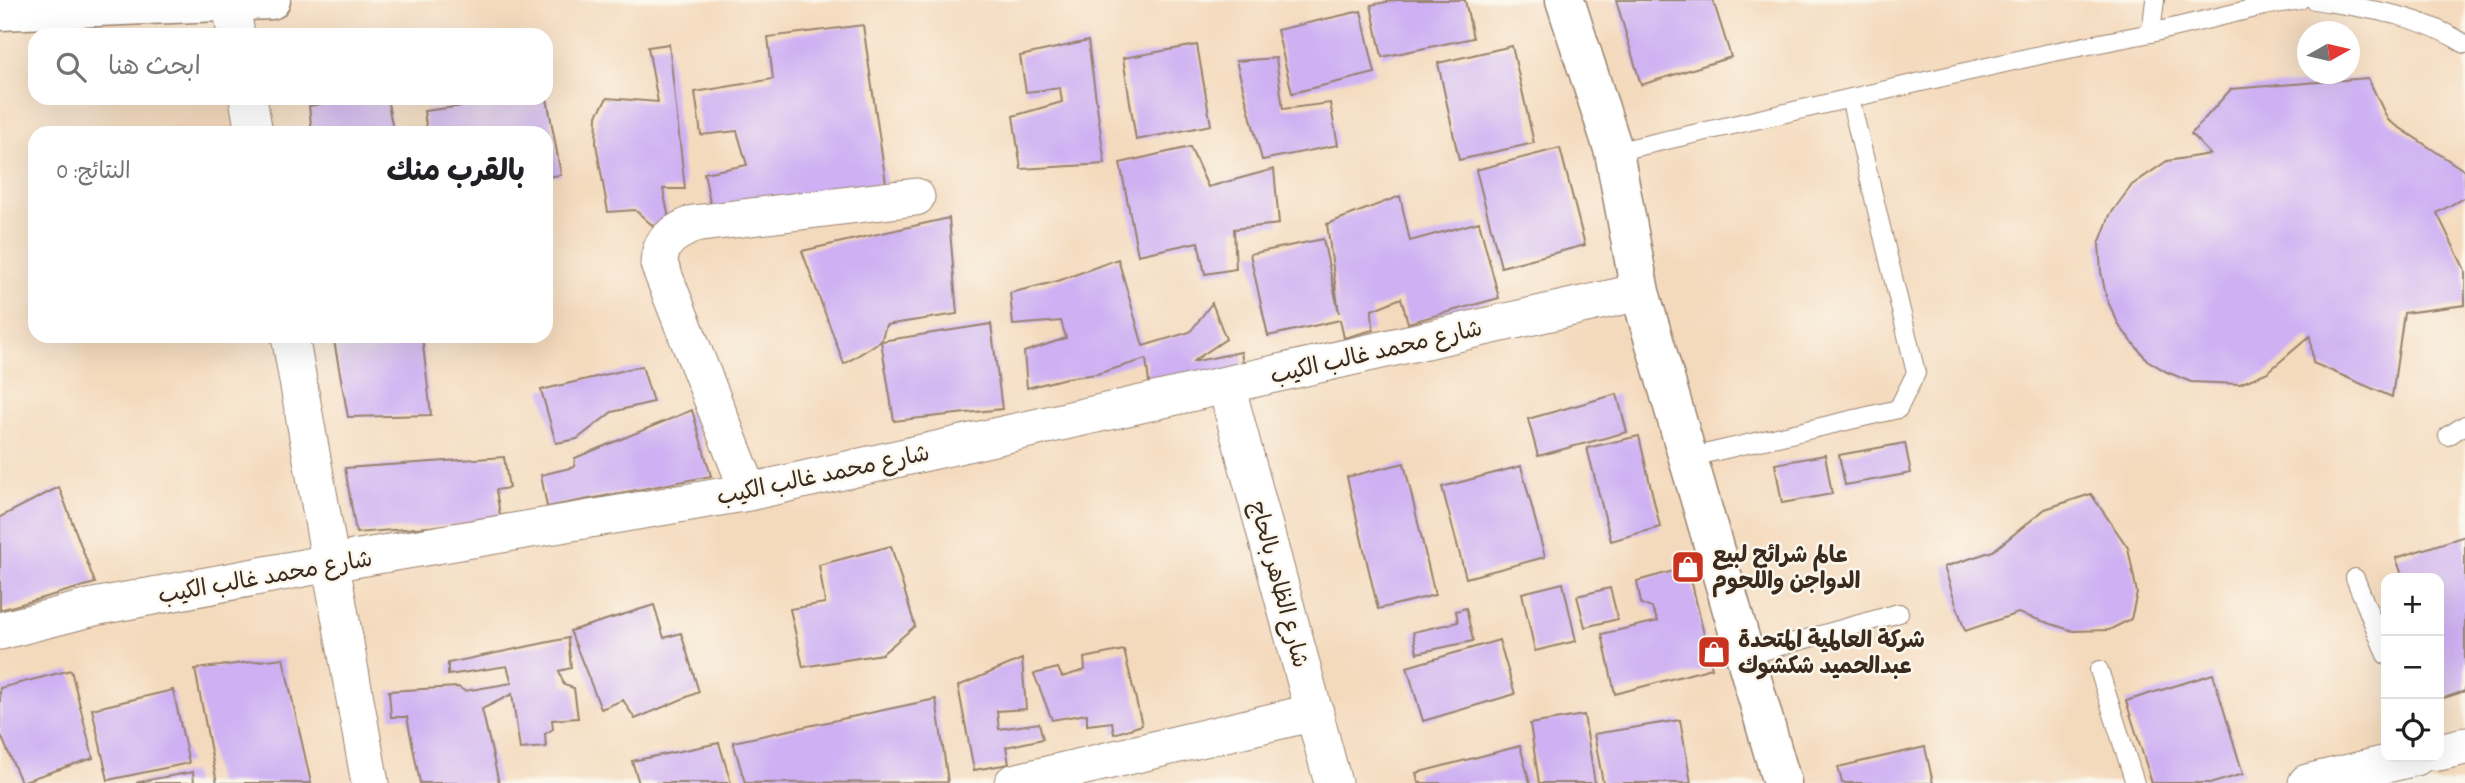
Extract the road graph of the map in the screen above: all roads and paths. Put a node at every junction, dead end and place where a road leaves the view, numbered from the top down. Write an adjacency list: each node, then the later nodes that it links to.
1 (271, 0): 7 (street)
2 (1565, 0): 13 (street)
3 (2155, 0): 8 (lane)
4 (2300, 0): 8 (lane)
5 (2314, 0): 9 (lane)
6 (0, 11): 7 (street)
7 (234, 19)
8 (2151, 33): 10 (lane)
9 (2465, 44)
10 (1850, 98): 13 (lane); 20 (lane)
11 (249, 105): 12 (street)
12 (253, 126)
13 (1614, 152): 15 (street)
14 (916, 197): 21 (street)
15 (1640, 292): 17 (street, شارع محمد غالب الكيب); 20 (street)
16 (291, 343): 22 (street)
17 (1226, 385): 21 (street, شارع محمد غالب الكيب); 29 (street, شارع الظاهر بالحاج)
18 (2465, 425): 19 (lane)
19 (2448, 436)
20 (1687, 458): 27 (street)
21 (750, 492): 22 (street, شارع محمد غالب الكيب)
22 (330, 563): 25 (street, شارع محمد غالب الكيب); 33 (street)
23 (2356, 578): 26 (lane)
24 (1899, 613): 27 (lane)
25 (0, 631)
26 (2381, 642)
27 (1745, 656): 36 (street)
28 (2099, 670): 37 (lane)
29 (1315, 712): 34 (street); 35 (street, شارع الظاهر بالحاج)
30 (2465, 746): 31 (street)
31 (2444, 751)
32 (2395, 762): 38 (street)
33 (370, 783)
34 (1013, 783)
35 (1333, 783)
36 (1782, 783)
37 (2135, 783)
38 (2307, 783)

